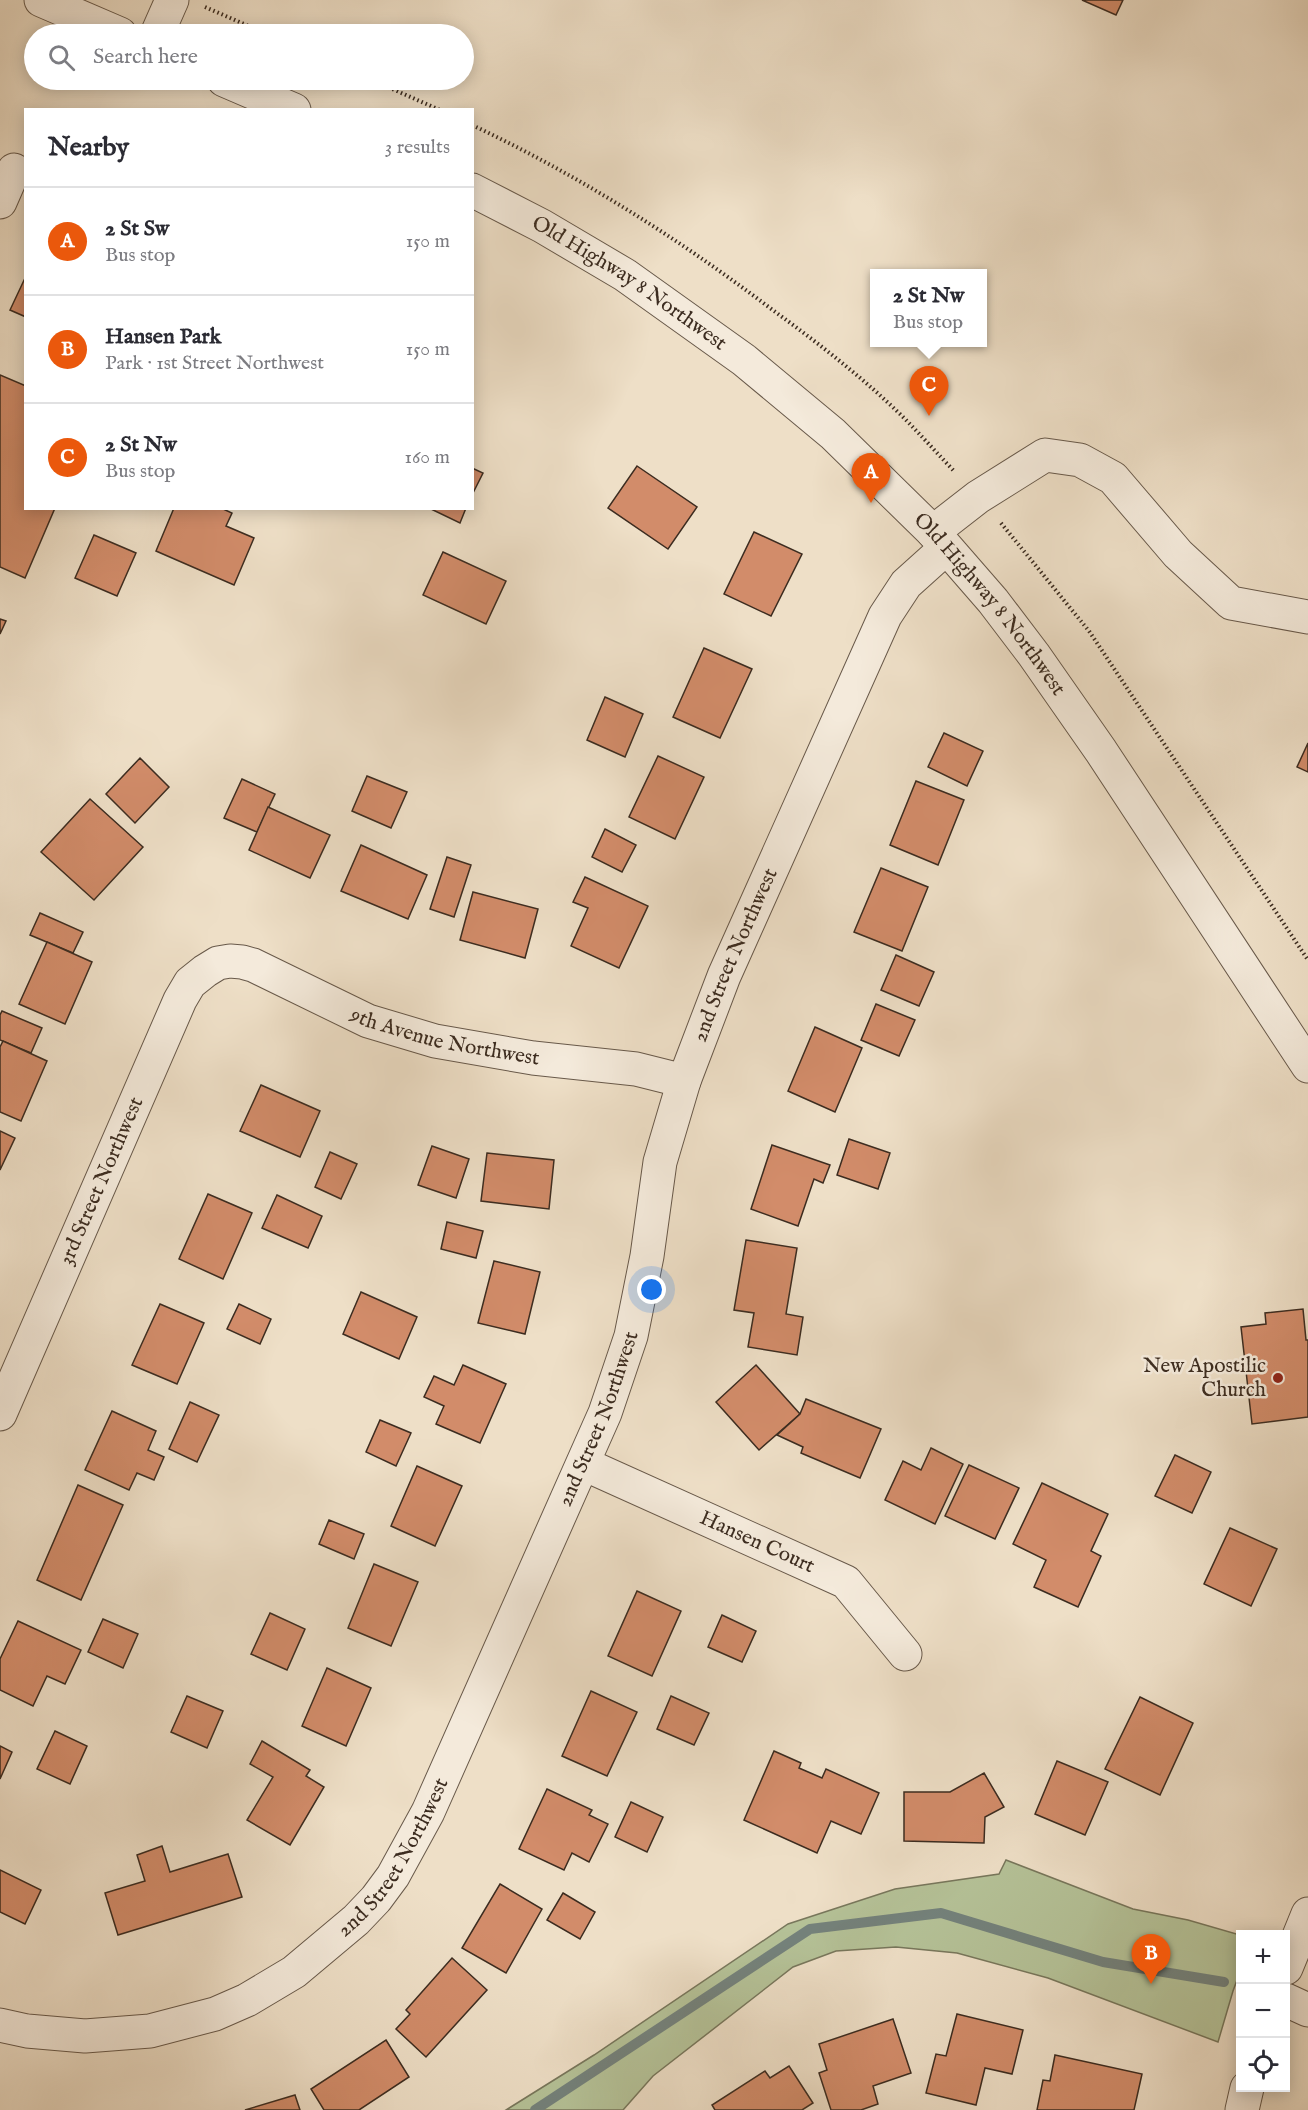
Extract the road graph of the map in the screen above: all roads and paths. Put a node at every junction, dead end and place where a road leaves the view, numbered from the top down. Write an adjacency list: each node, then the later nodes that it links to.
1 (41, 0): 3 (street)
2 (185, 2): 4 (street); 5 (path)
3 (97, 24)
4 (166, 24)
5 (241, 24)
6 (247, 90): 8 (street)
7 (395, 90): 9 (path)
8 (289, 108)
9 (435, 108)
10 (14, 170): 12 (street)
11 (474, 191): 13 (street, Old Highway 8 Northwest)
12 (0, 202)
13 (939, 540): 14 (street, 2nd Street Northwest); 16 (street, Old Highway 8 Northwest); 17 (street, 2nd Street Northwest)
14 (1308, 618)
15 (218, 963): 17 (street, 9th Avenue Northwest); 18 (street, 3rd Street Northwest)
16 (1308, 1066)
17 (684, 1081): 19 (street, 2nd Street Northwest)
18 (0, 1414)
19 (584, 1464): 20 (street, Hansen Court); 25 (street, 2nd Street Northwest)
20 (904, 1654)
21 (1308, 1914): 22 (street)
22 (1290, 1958)
23 (1290, 2002): 24 (street)
24 (1308, 2010)
25 (0, 2025)
26 (1246, 2092): 27 (street)
27 (1242, 2110)

